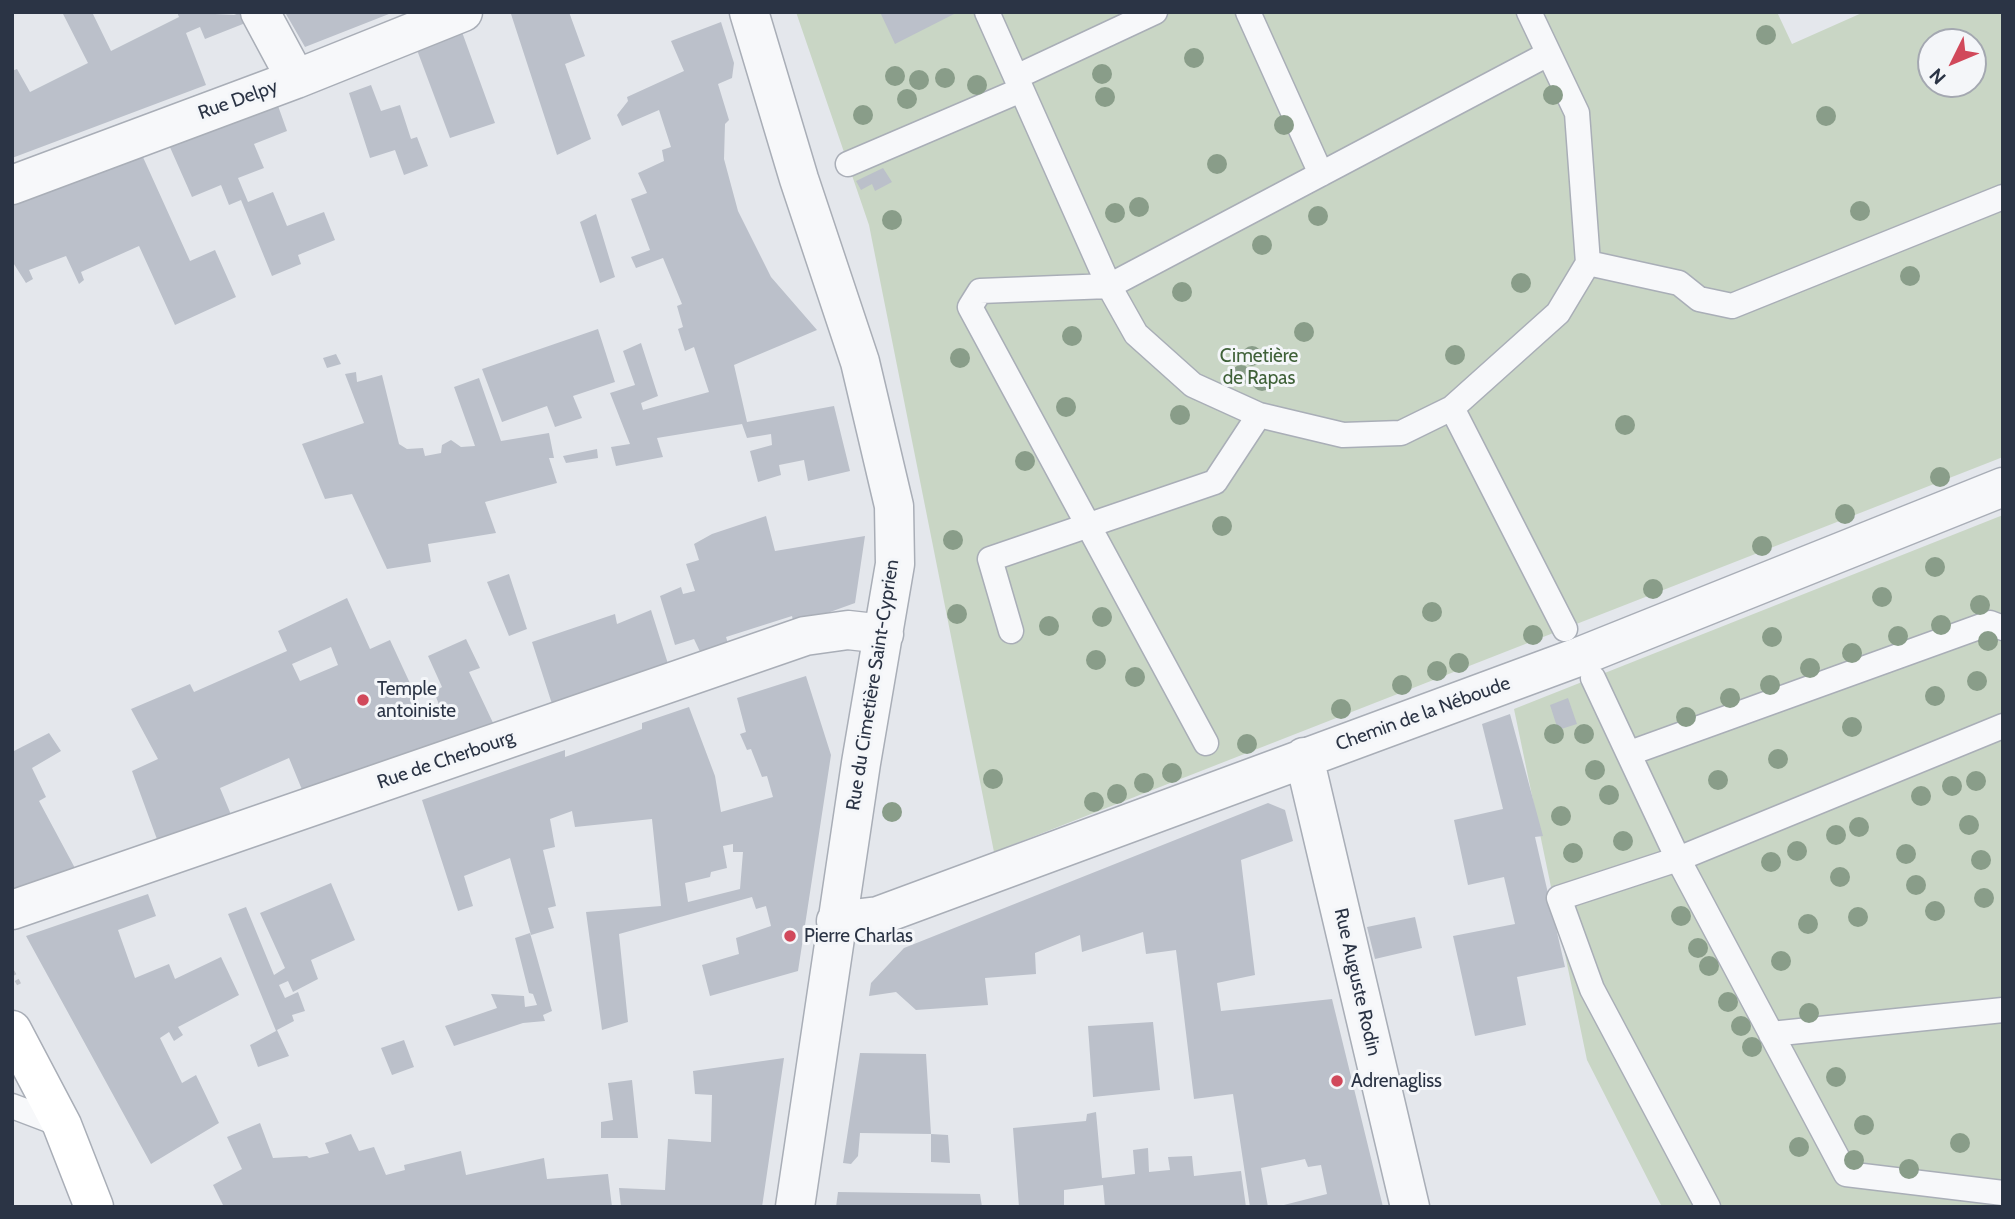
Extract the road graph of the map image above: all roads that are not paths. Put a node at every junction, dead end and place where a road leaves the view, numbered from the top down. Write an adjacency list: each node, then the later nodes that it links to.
1 (260, 12): 9 (street)
2 (463, 12): 9 (street, Rue Delpy)
3 (749, 12): 24 (street, Rue du Cimetière Saint-Cyprien)
4 (987, 12): 10 (lane)
5 (1155, 12): 10 (lane)
6 (1248, 12): 12 (lane)
7 (1529, 12): 8 (lane)
8 (1548, 54): 12 (lane); 15 (lane)
9 (296, 79): 13 (street, Rue Delpy)
10 (1018, 84): 11 (lane); 16 (lane)
11 (848, 164)
12 (1321, 174): 16 (lane)
13 (12, 185)
14 (2003, 197): 15 (lane)
15 (1588, 262): 17 (lane)
16 (1109, 286): 18 (lane); 20 (lane)
17 (1452, 408): 18 (lane); 22 (lane)
18 (1259, 415): 20 (lane)
19 (2003, 487): 29 (street, Chemin de la Néboude)
20 (1089, 526): 23 (lane); 27 (lane)
21 (2003, 628): 28 (lane)
22 (1565, 629)
23 (1011, 631)
24 (884, 634): 31 (street, Rue de Cherbourg); 32 (street, Rue du Cimetière Saint-Cyprien)
25 (1593, 678): 28 (lane)
26 (2003, 726): 30 (lane)
27 (1206, 743)
28 (1630, 753): 30 (lane)
29 (1304, 757): 32 (street, Chemin de la Néboude); 41 (street, Rue Auguste Rodin)
30 (1678, 859): 35 (lane); 42 (lane)
31 (12, 910)
32 (836, 921): 40 (street, Rue du Cimetière Saint-Cyprien)
33 (2003, 1010): 35 (lane)
34 (12, 1030): 37 (street)
35 (1771, 1034): 38 (lane)
36 (12, 1106): 37 (lane)
37 (62, 1125): 39 (street)
38 (2003, 1193)
39 (94, 1207)
40 (795, 1207)
41 (1410, 1207)
42 (1708, 1207)

